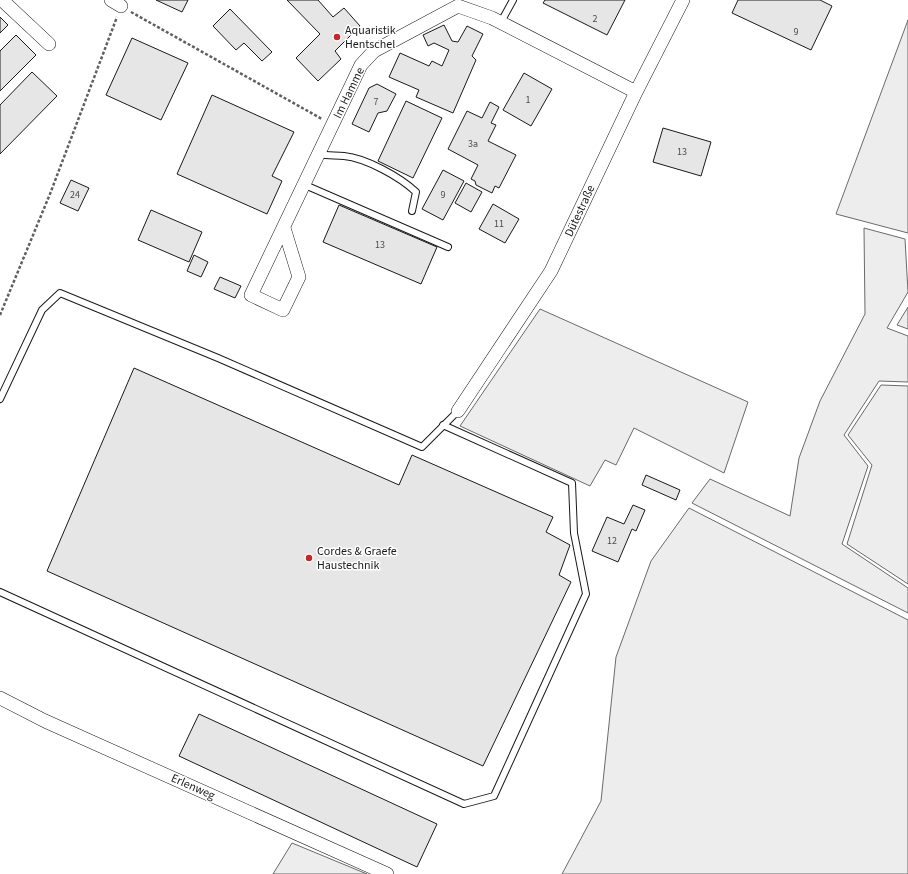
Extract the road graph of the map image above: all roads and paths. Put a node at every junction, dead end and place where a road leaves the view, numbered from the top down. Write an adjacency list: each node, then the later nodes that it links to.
1 (2, 0): 7 (street)
2 (513, 0): 6 (lane)
3 (683, 0): 8 (street, Dütestraße)
4 (116, 3): 9 (path); 15 (path)
5 (457, 3): 6 (street, Im Hamme); 9 (street, Im Hamme)
6 (501, 22): 8 (street, Im Hamme)
7 (49, 44)
8 (636, 92): 17 (street, Dütestraße)
9 (333, 125): 10 (street, Im Hamme)
10 (319, 154): 11 (street, Im Hamme); 12 (lane)
11 (305, 185): 13 (street, Im Hamme); 14 (lane)
12 (412, 211)
13 (284, 228): 13 (street, Im Hamme)
14 (448, 247)
15 (0, 314)
16 (0, 399): 18 (lane)
17 (458, 411): 18 (lane)
18 (443, 425): 19 (lane)
19 (0, 592)
20 (0, 698): 21 (street, Erlenweg)
21 (387, 874)

